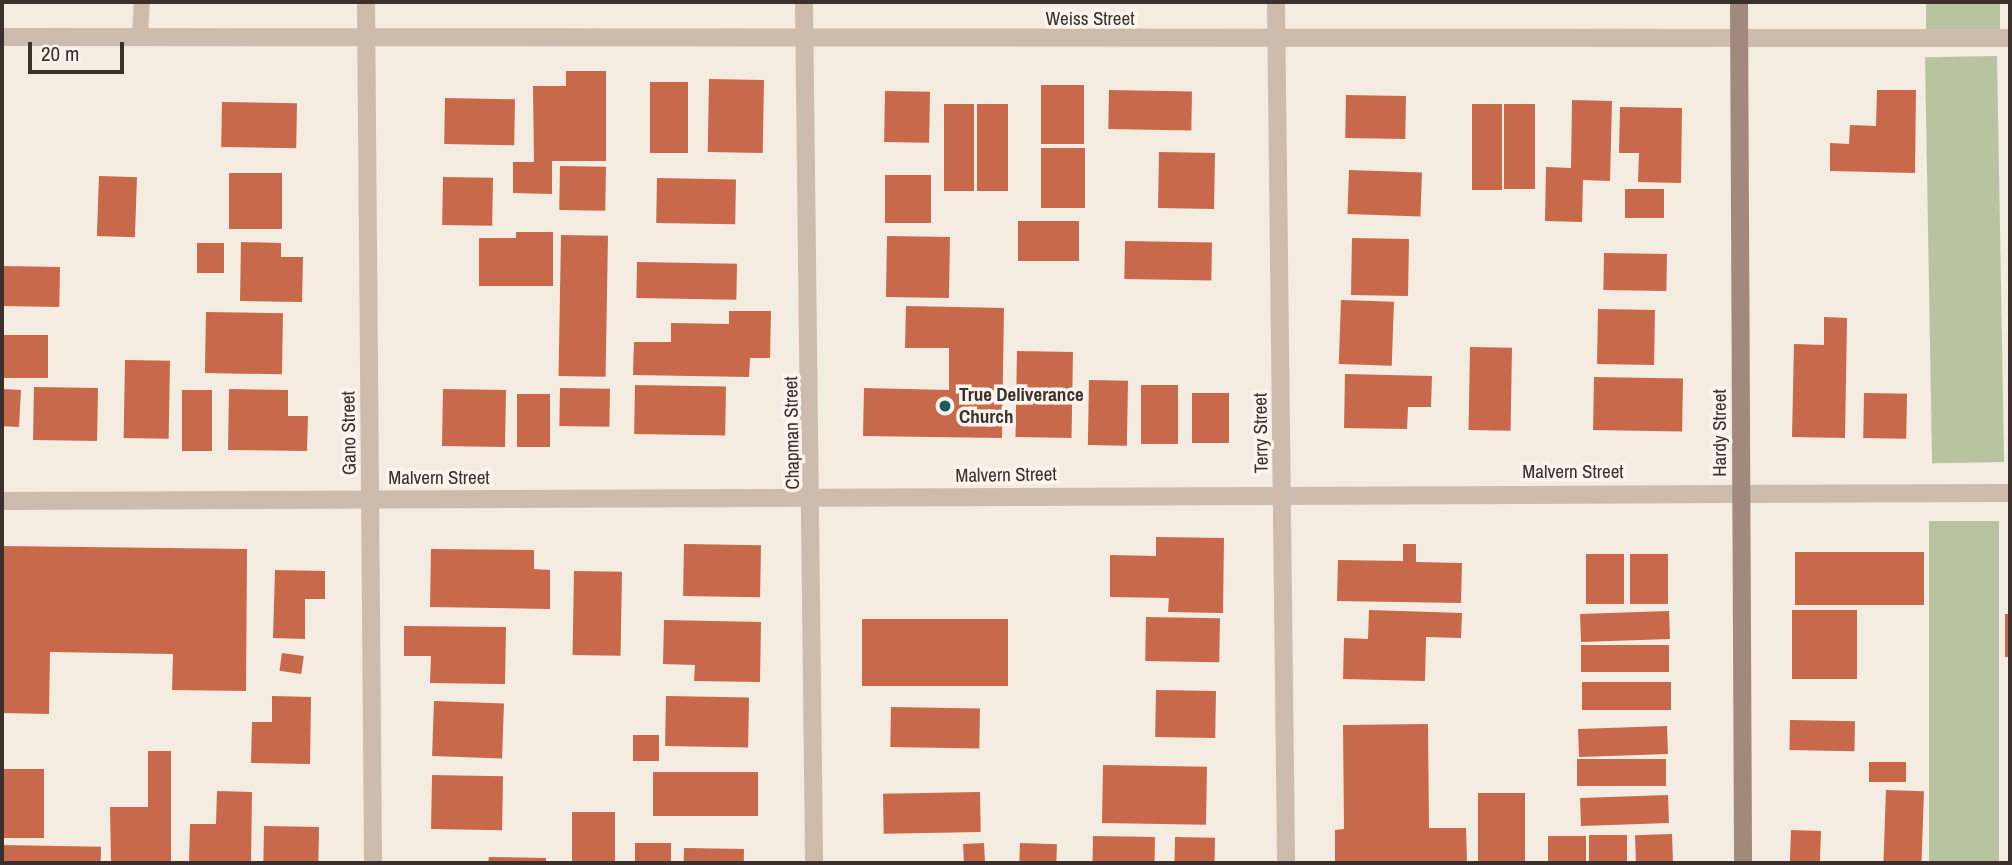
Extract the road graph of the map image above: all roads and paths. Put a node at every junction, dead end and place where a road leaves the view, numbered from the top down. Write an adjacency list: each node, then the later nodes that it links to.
1 (142, 2): 7 (lane)
2 (366, 2): 6 (street, Gano Street)
3 (804, 2): 9 (street, Chapman Street)
4 (1276, 2): 12 (street, Terry Street)
5 (1739, 2): 11 (main road, Hardy Street)
6 (366, 35): 7 (street, Weiss Street); 9 (street, Weiss Street); 17 (street, Gano Street)
7 (140, 36): 8 (street, Weiss Street)
8 (2, 37)
9 (805, 38): 12 (street, Weiss Street); 16 (street, Chapman Street)
10 (2010, 38): 11 (street, Weiss Street)
11 (1740, 39): 12 (street, Weiss Street); 13 (main road, Hardy Street)
12 (1276, 42): 14 (street, Terry Street)
13 (1742, 492): 14 (street, Malvern Street); 15 (street, Malvern Street); 22 (main road, Hardy Street)
14 (1284, 493): 16 (street, Malvern Street); 21 (street, Terry Street)
15 (2010, 493)
16 (814, 495): 17 (street, Malvern Street); 20 (street, Chapman Street)
17 (370, 500): 18 (street, Malvern Street); 19 (street, Gano Street)
18 (2, 501)
19 (373, 863)
20 (814, 863)
21 (1286, 863)
22 (1743, 863)

